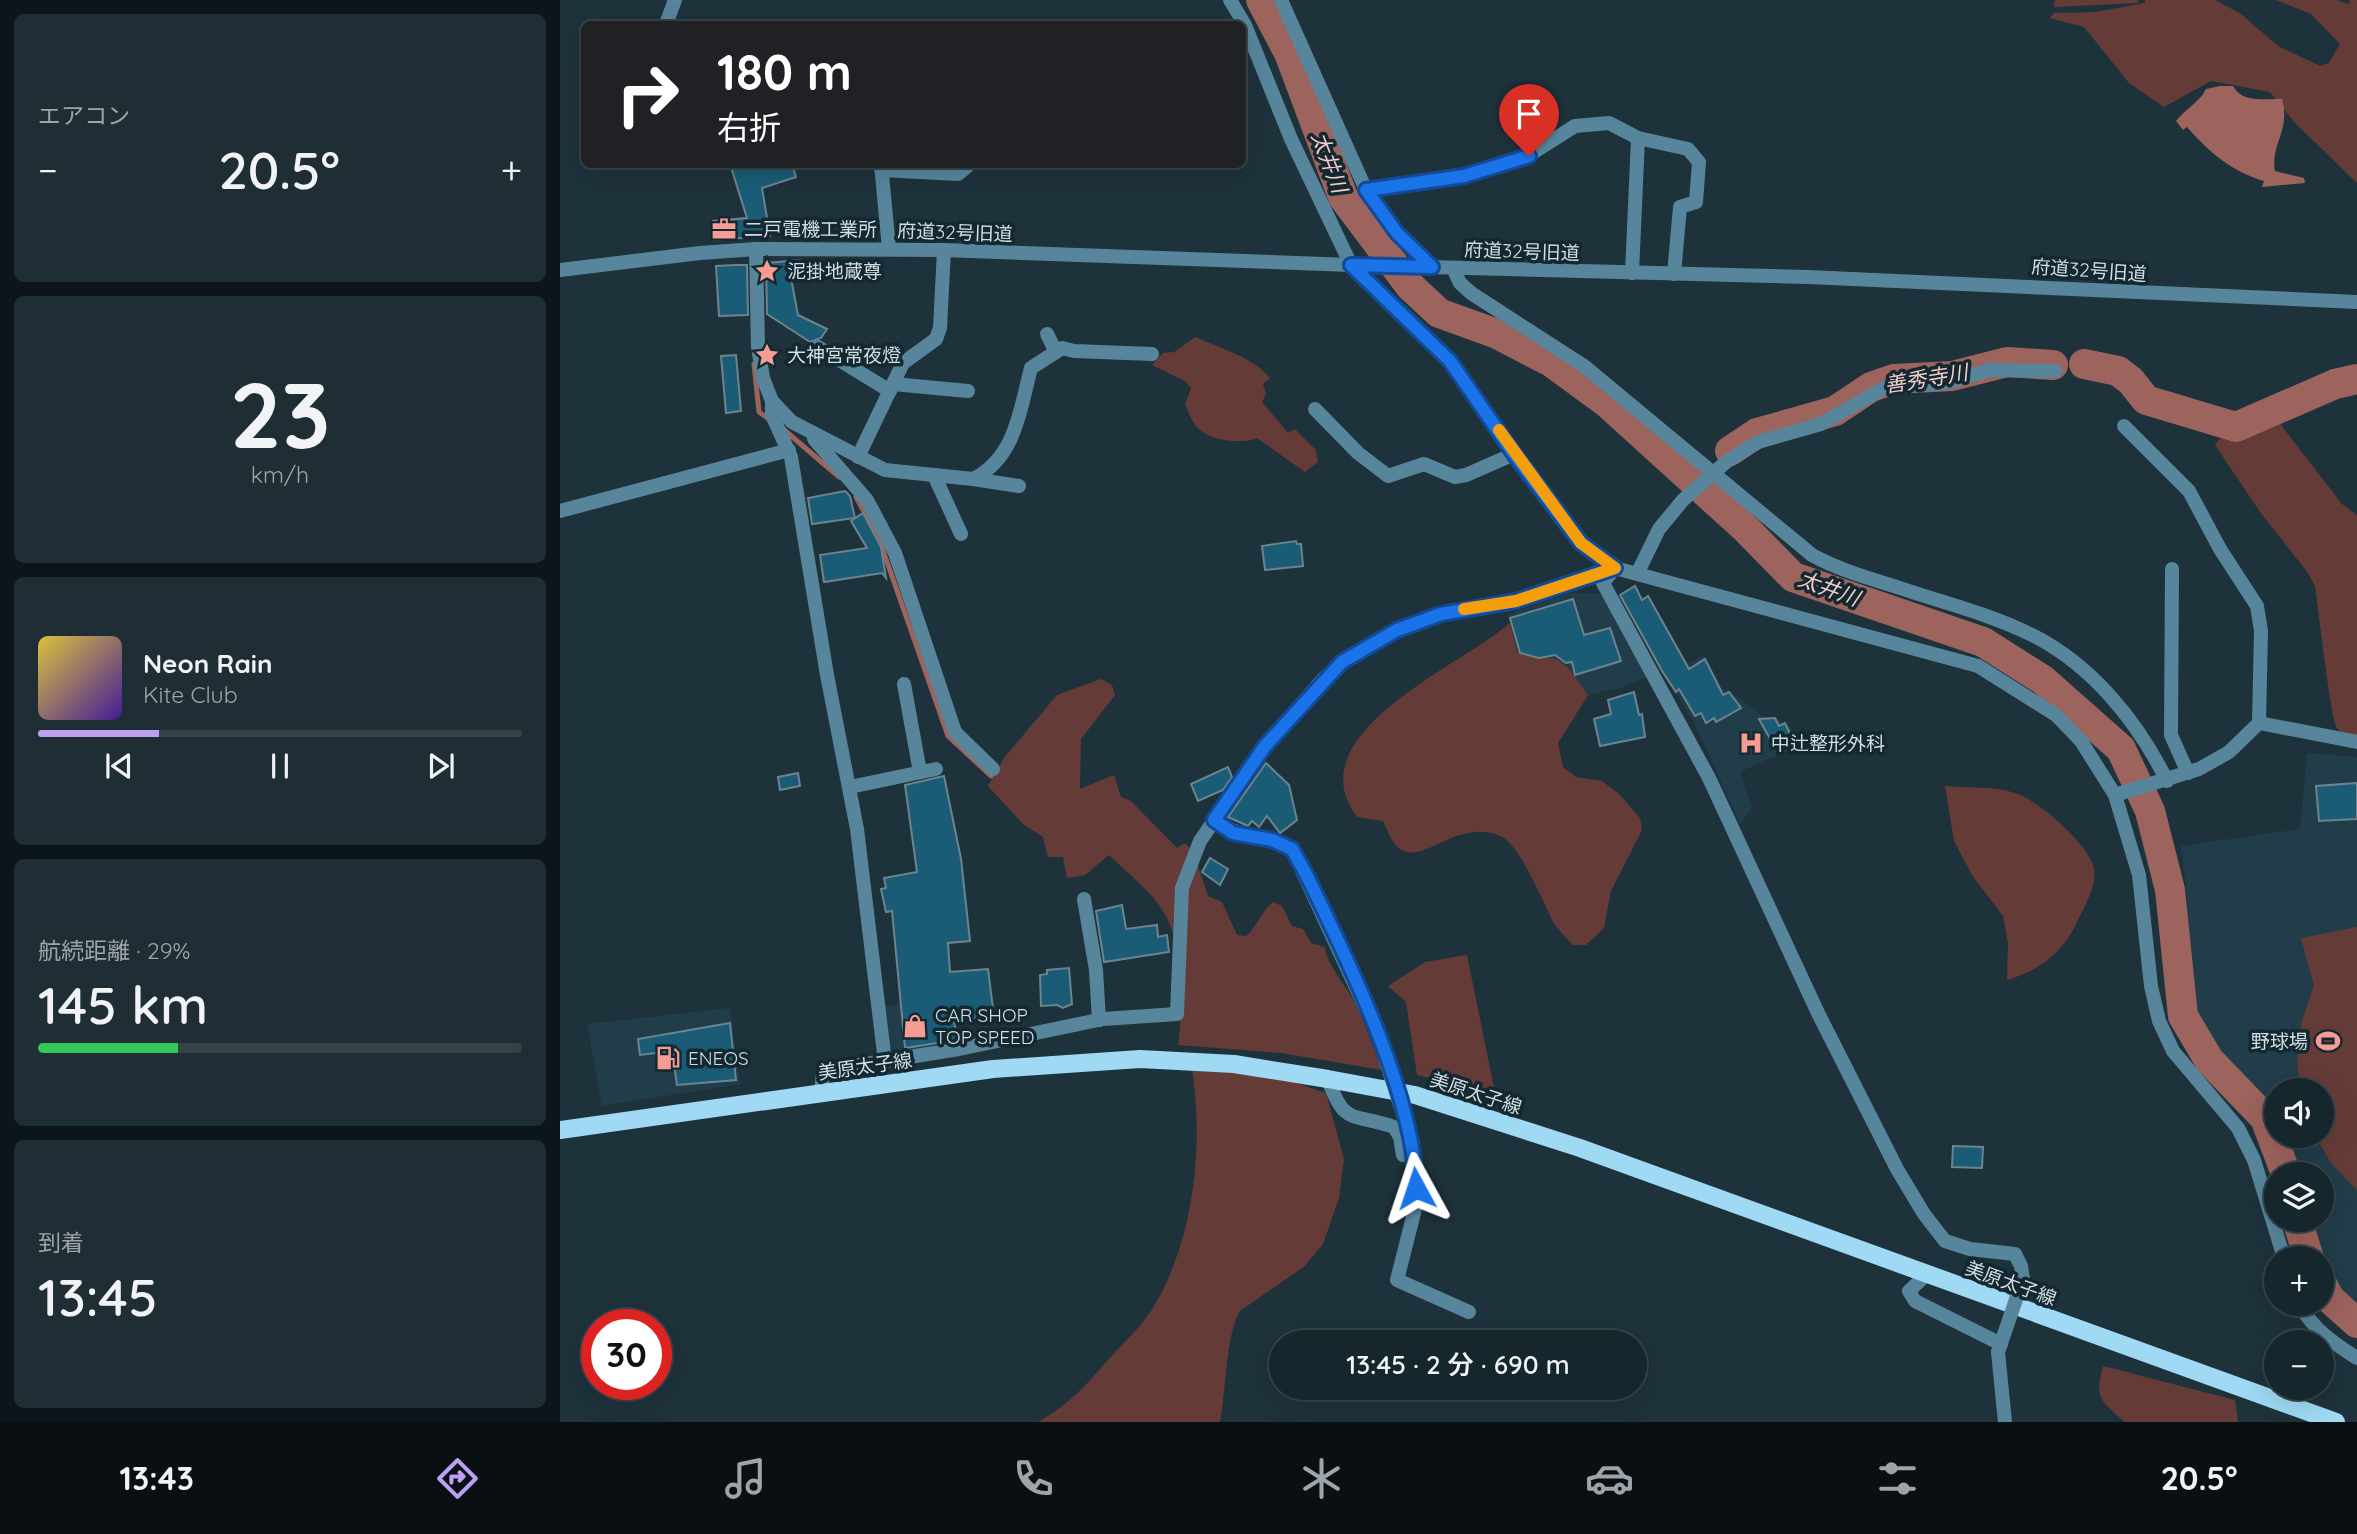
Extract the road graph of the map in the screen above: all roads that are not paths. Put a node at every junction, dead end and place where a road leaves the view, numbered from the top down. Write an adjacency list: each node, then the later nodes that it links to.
1 (675, 0): 4 (street)
2 (1230, 0): 5 (street)
3 (1281, 0): 11 (street)
4 (667, 21)
5 (1241, 21)
6 (1246, 31): 15 (street)
7 (1638, 138): 11 (street); 19 (street); 20 (street)
8 (881, 168): 13 (street)
9 (892, 168): 10 (street)
10 (965, 168)
11 (1366, 190): 16 (street)
12 (756, 249): 13 (street, 府道32号旧道); 18 (street, 府道32号旧道); 29 (street)
13 (889, 249): 14 (street, 府道32号旧道)
14 (943, 250): 15 (street, 府道32号旧道); 27 (street)
15 (1351, 265): 16 (street, 府道32号旧道); 34 (street)
16 (1426, 267): 17 (street, 府道32号旧道)
17 (1453, 268): 19 (street, 府道32号旧道); 37 (street)
18 (560, 270)
19 (1632, 273): 20 (street, 府道32号旧道)
20 (1674, 274): 21 (street, 府道32号旧道)
21 (2357, 302)
22 (1047, 334): 24 (street)
23 (818, 347): 27 (street)
24 (1056, 352): 25 (street); 38 (street)
25 (1152, 354)
26 (2055, 371): 37 (street)
27 (892, 387): 28 (street); 35 (street)
28 (963, 387)
29 (772, 401): 32 (street); 33 (street)
30 (1315, 409): 34 (street)
31 (2124, 426): 46 (street)
32 (808, 432): 35 (street); 49 (street)
33 (789, 450): 40 (street); 53 (street)
34 (1514, 454): 42 (street)
35 (858, 457): 36 (street)
36 (934, 475): 38 (street); 41 (street)
37 (1713, 476): 44 (street); 52 (street)
38 (972, 479): 39 (street)
39 (1019, 486)
40 (560, 511)
41 (961, 534)
42 (1615, 568): 44 (street); 55 (street); 67 (street, bridge)
43 (2172, 569): 51 (street)
44 (1638, 572): 54 (street)
45 (904, 684): 50 (street)
46 (2259, 723): 47 (street); 51 (street)
47 (2357, 742)
48 (936, 769): 50 (street)
49 (993, 769)
50 (920, 772): 53 (street)
51 (2188, 773): 52 (street)
52 (2165, 782): 54 (street)
53 (850, 788): 58 (street)
54 (2119, 794): 63 (street)
55 (1214, 820): 57 (street); 62 (street, bridge)
56 (1084, 899): 57 (street)
57 (1099, 1020): 58 (street)
58 (885, 1062): 60 (street)
59 (1328, 1079): 60 (main road, 美原太子線); 62 (street); 64 (main road, 美原太子線)
60 (821, 1093): 61 (main road, 美原太子線)
61 (560, 1130)
62 (1416, 1188): 65 (street)
63 (2280, 1246)
64 (1926, 1275): 67 (street); 70 (main road, 美原太子線)
65 (1469, 1312)
66 (2306, 1316): 68 (street)
67 (2000, 1348): 69 (street)
68 (2357, 1357)
69 (2006, 1422)
70 (2336, 1422)

